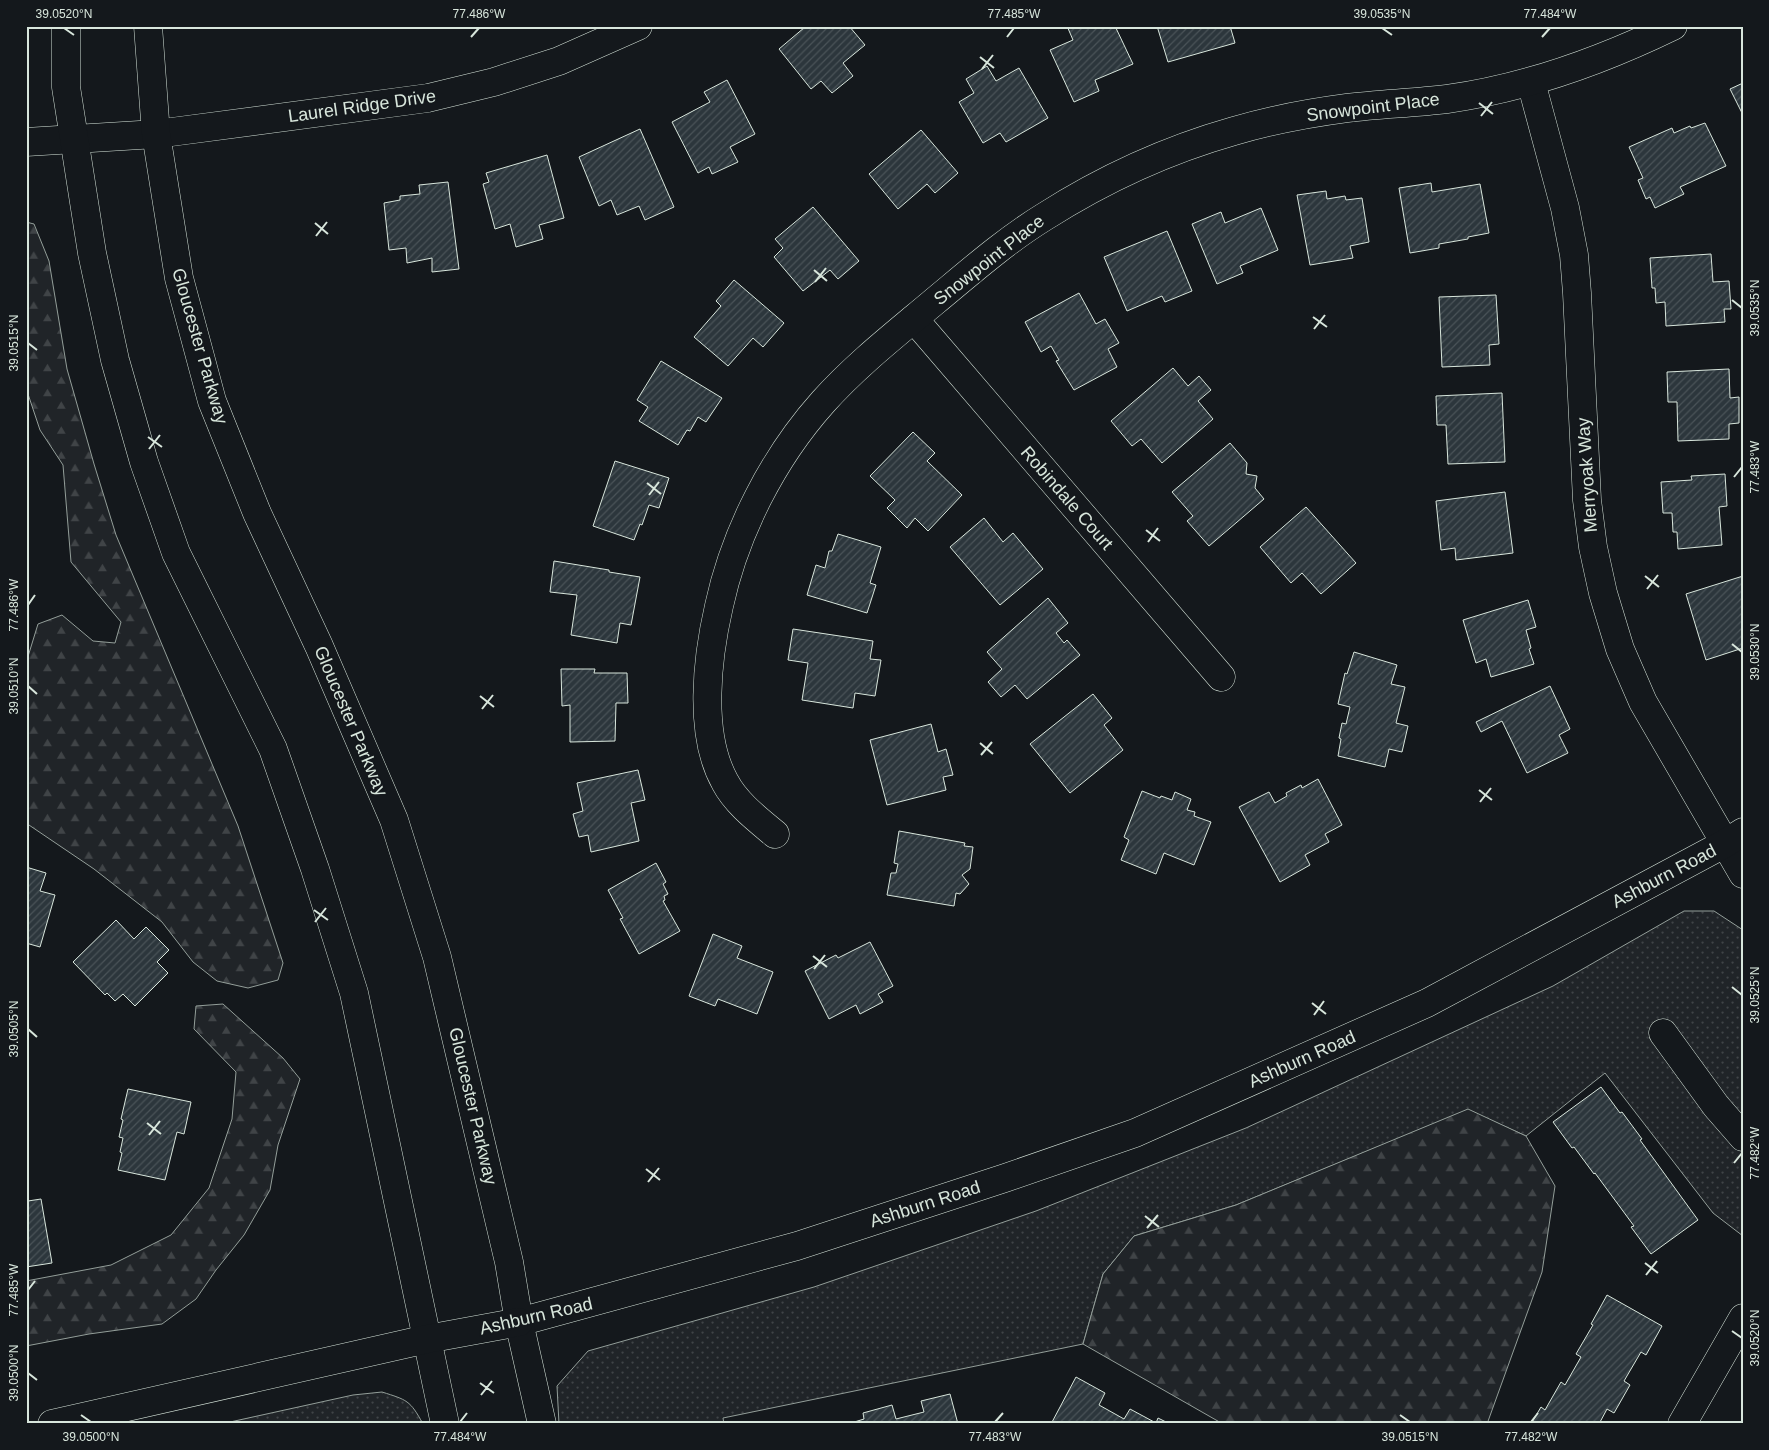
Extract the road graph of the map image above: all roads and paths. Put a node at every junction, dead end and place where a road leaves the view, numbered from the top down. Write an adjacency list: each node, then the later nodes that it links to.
1 (66, 26): 7 (street)
2 (148, 26): 6 (street, Gloucester Parkway)
3 (638, 26): 6 (street, Laurel Ridge Drive)
4 (1673, 26): 5 (street, Snowpoint Place)
5 (1531, 82): 9 (street, Snowpoint Place); 12 (street, Merryoak Way)
6 (156, 134): 7 (street, Laurel Ridge Drive); 17 (street, Gloucester Parkway)
7 (75, 139): 8 (street, Laurel Ridge Drive); 18 (street)
8 (26, 142)
9 (914, 319): 10 (street, Robindale Court); 11 (street, Snowpoint Place)
10 (1221, 677)
11 (775, 834)
12 (1733, 838): 13 (street, Merryoak Way); 17 (street, Ashburn Road)
13 (1743, 874)
14 (1663, 1033): 15 (street)
15 (1743, 1137)
16 (1743, 1318): 22 (street)
17 (519, 1322): 18 (street, Ashburn Road); 21 (street, Gloucester Parkway)
18 (426, 1339): 19 (street, Ashburn Road); 20 (street)
19 (52, 1424)
20 (446, 1424)
21 (542, 1424)
22 (1682, 1424)

